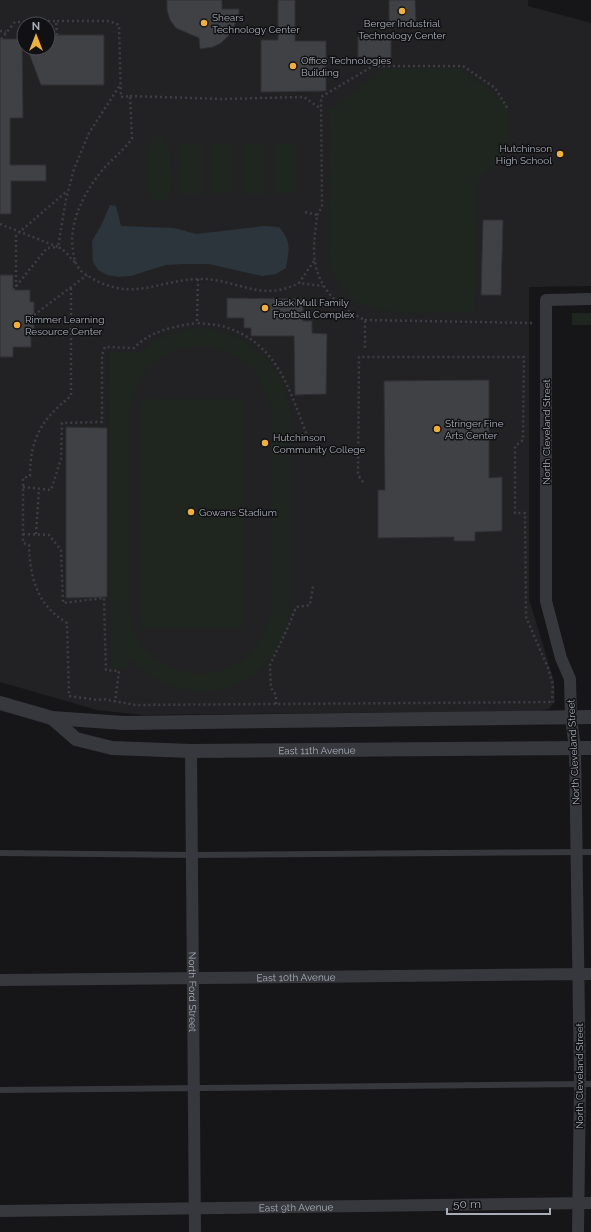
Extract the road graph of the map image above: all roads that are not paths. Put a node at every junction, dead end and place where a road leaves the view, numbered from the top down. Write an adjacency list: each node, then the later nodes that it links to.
1 (591, 299): 5 (street, North Cleveland Street)
2 (0, 703): 4 (street, East 11th Avenue)
3 (591, 717): 5 (street, East 11th Avenue)
4 (52, 718): 5 (street, East 11th Avenue); 8 (street, East 11th Avenue)
5 (571, 718): 6 (street, North Cleveland Street)
6 (575, 748): 7 (street, East 11th Avenue); 8 (street, East 11th Avenue); 9 (street, North Cleveland Street)
7 (591, 748)
8 (191, 751): 12 (street, North Ford Street)
9 (577, 852): 10 (lane); 12 (lane); 13 (street, North Cleveland Street)
10 (591, 852)
11 (0, 853): 12 (lane)
12 (192, 855): 15 (street, North Ford Street)
13 (579, 974): 14 (street, East 10th Avenue); 15 (street, East 10th Avenue); 17 (street, North Cleveland Street)
14 (591, 974)
15 (193, 979): 16 (street, East 10th Avenue); 18 (street, North Ford Street)
16 (0, 980)
17 (586, 1084): 18 (lane); 20 (street, North Cleveland Street)
18 (194, 1087): 19 (lane); 22 (street, North Ford Street)
19 (0, 1090)
20 (577, 1203): 21 (street, East 9th Avenue); 22 (street, East 9th Avenue); 25 (street, North Cleveland Street)
21 (591, 1203)
22 (195, 1208): 23 (street, East 9th Avenue); 24 (street, North Ford Street)
23 (0, 1211)
24 (195, 1232)
25 (578, 1232)

